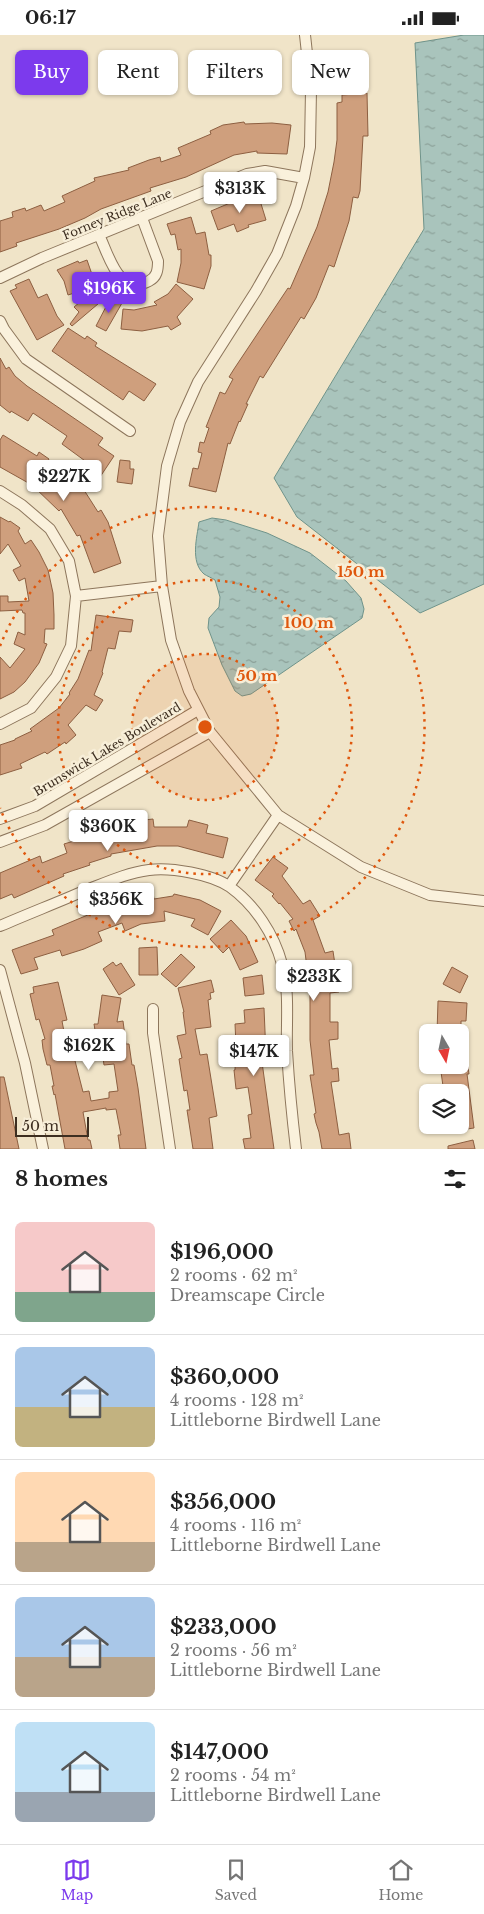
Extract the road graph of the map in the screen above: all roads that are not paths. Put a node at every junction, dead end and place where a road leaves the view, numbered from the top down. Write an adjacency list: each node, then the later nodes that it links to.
1 (305, 35): 2 (street)
2 (304, 178): 3 (street, Forney Ridge Lane); 9 (street)
3 (142, 218): 4 (street, Forney Ridge Lane); 4 (street)
4 (99, 235): 5 (street, Forney Ridge Lane)
5 (0, 278)
6 (0, 321): 7 (street)
7 (130, 431)
8 (0, 491): 10 (street)
9 (162, 586): 10 (street); 11 (street)
10 (76, 596): 12 (street)
11 (198, 709): 13 (street); 15 (street, Brunswick Lakes Boulevard)
12 (0, 724)
13 (210, 732): 14 (street); 16 (street)
14 (278, 815): 17 (street); 18 (street)
15 (0, 819)
16 (0, 841)
17 (229, 886): 19 (street); 24 (street)
18 (484, 901)
19 (0, 926)
20 (0, 970): 22 (street)
21 (153, 1009): 23 (street)
22 (42, 1149)
23 (170, 1149)
24 (296, 1149)

